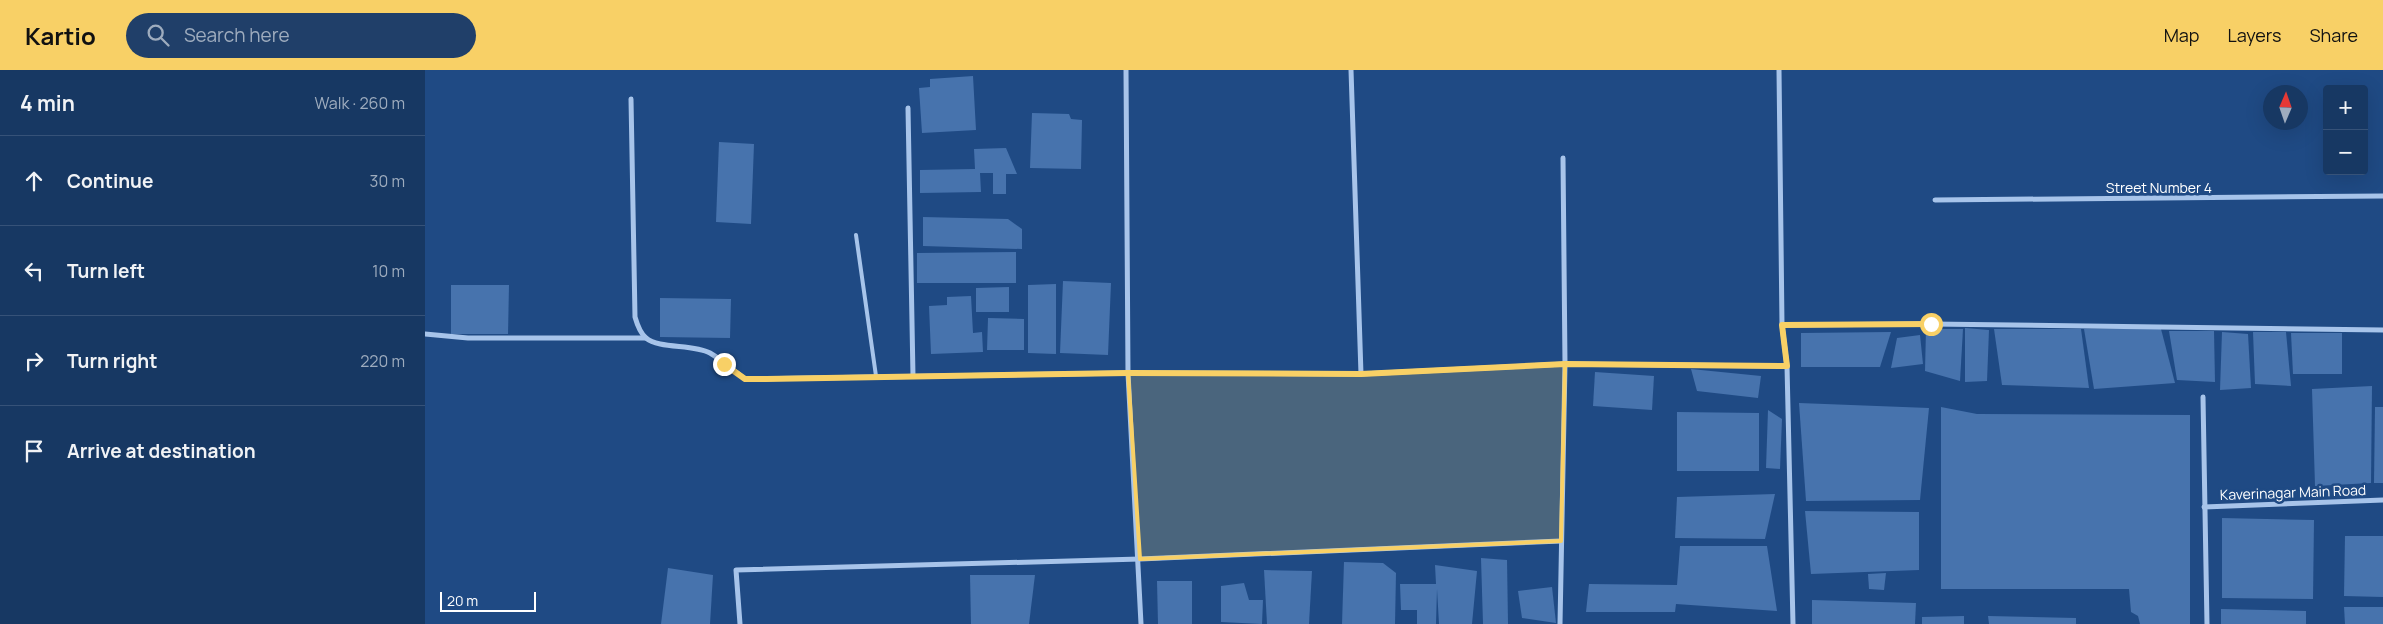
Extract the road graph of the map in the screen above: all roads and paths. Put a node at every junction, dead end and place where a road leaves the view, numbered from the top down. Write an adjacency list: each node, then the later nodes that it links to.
1 (1125, 70): 16 (street)
2 (1351, 70): 17 (street)
3 (1779, 70): 10 (street)
4 (631, 99): 13 (street)
5 (908, 108): 19 (street)
6 (1563, 158): 14 (street)
7 (2383, 196): 8 (street, Street Number 4)
8 (1935, 200)
9 (856, 235): 18 (lane)
10 (1782, 325): 11 (street); 15 (street)
11 (2383, 330)
12 (425, 334): 13 (street)
13 (646, 338): 18 (street)
14 (1565, 364): 15 (street); 17 (street); 23 (street)
15 (1787, 366): 28 (street)
16 (1128, 373): 17 (street); 19 (street); 24 (street)
17 (1361, 374)
18 (876, 376): 19 (street)
19 (913, 376)
20 (2203, 397): 22 (street)
21 (2383, 500): 22 (street, Kaverinagar Main Road)
22 (2204, 507): 29 (street)
23 (1561, 541): 24 (street); 27 (street)
24 (1139, 559): 25 (street); 26 (street)
25 (740, 624)
26 (1141, 624)
27 (1560, 624)
28 (1793, 624)
29 (2207, 624)

